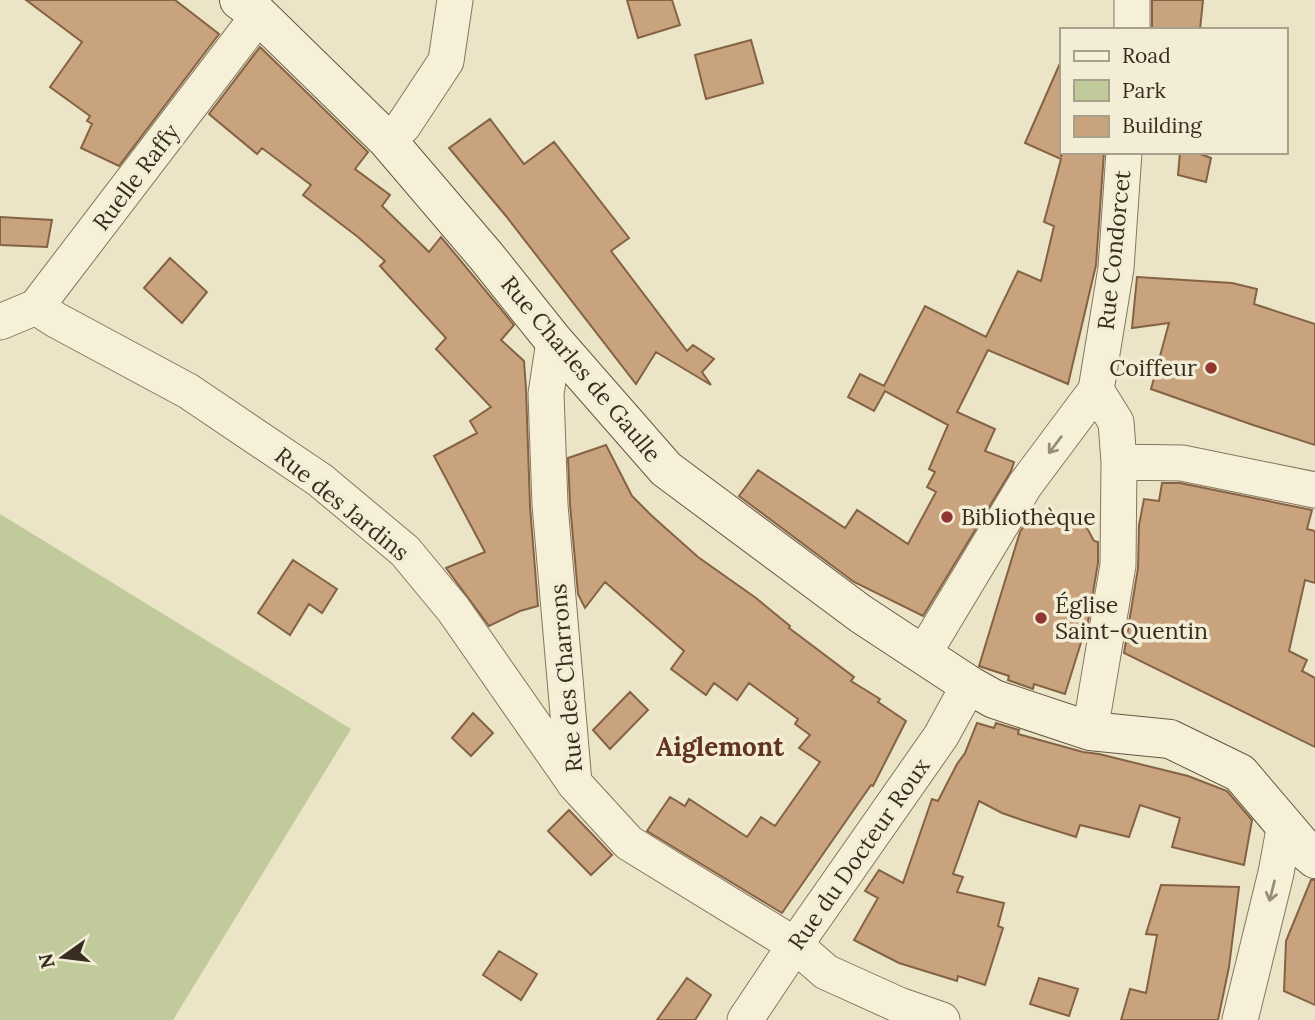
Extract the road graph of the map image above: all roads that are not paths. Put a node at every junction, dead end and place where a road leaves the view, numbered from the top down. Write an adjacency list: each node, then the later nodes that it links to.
1 (455, 0): 5 (street)
2 (1132, 0): 4 (street)
3 (249, 8): 5 (street, Rue Charles de Gaulle); 7 (street, Ruelle Raffy)
4 (1132, 28)
5 (387, 140): 9 (street, Rue Charles de Gaulle)
6 (1124, 154): 10 (street, Rue Condorcet)
7 (36, 307): 8 (street); 16 (street, Rue des Jardins)
8 (0, 322)
9 (554, 341): 13 (street, Rue Charles de Gaulle); 16 (street, Rue des Charrons)
10 (1096, 390): 11 (street); 13 (street, Rue Condorcet, one-way to 13)
11 (1119, 462): 12 (street); 15 (street)
12 (1315, 491)
13 (922, 653): 14 (street, Rue Charles de Gaulle)
14 (969, 685): 15 (street, Rue Charles de Gaulle); 19 (street, Rue du Docteur Roux)
15 (1090, 731): 17 (street, Rue Charles de Gaulle)
16 (574, 783): 19 (street, Rue des Charrons)
17 (1285, 824): 18 (street, Rue Charles de Gaulle); 22 (street, one-way to 22)
18 (1315, 859)
19 (795, 945): 20 (street, Rue du Docteur Roux); 21 (street, Rue des Charrons)
20 (745, 1020)
21 (942, 1020)
22 (1240, 1020)

